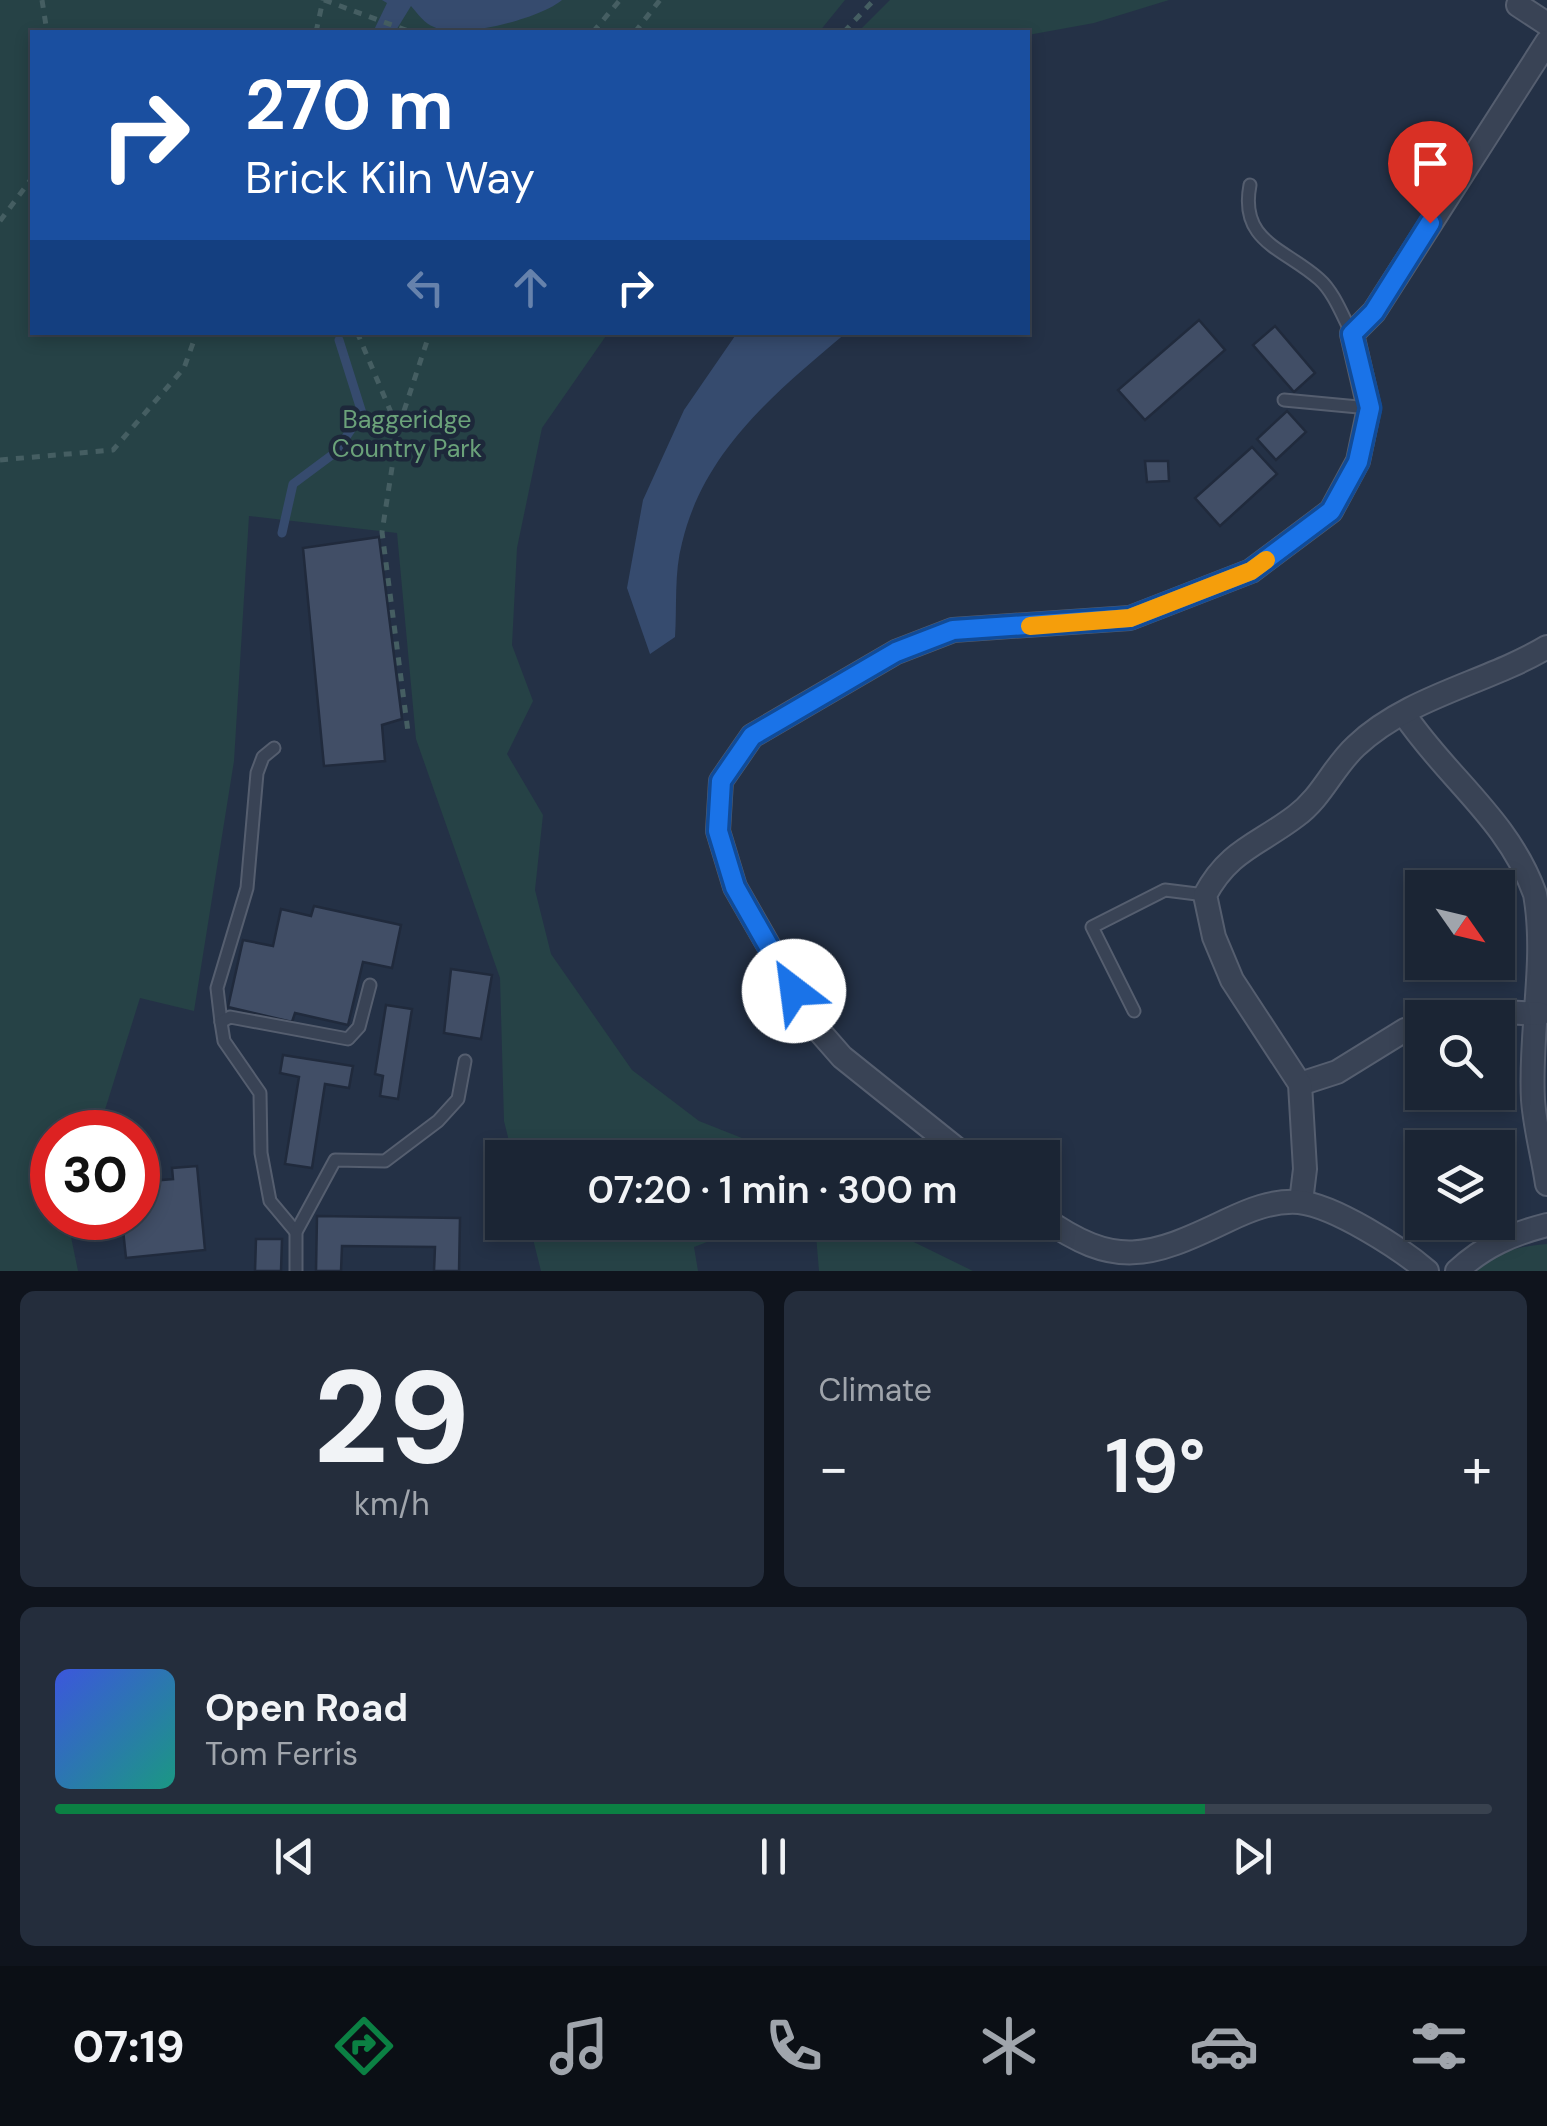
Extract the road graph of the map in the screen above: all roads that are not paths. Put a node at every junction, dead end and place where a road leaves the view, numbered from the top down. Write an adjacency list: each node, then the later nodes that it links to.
1 (1514, 2): 2 (street)
2 (1547, 24)
3 (1547, 42): 5 (street)
4 (1250, 186): 5 (lane)
5 (1352, 334): 7 (street)
6 (1284, 400): 7 (lane)
7 (1370, 408): 21 (street)
8 (1547, 647): 9 (street)
9 (1404, 714): 11 (street); 12 (street)
10 (274, 748): 17 (lane)
11 (1542, 893): 16 (street)
12 (1204, 895): 14 (lane); 20 (street)
13 (370, 985): 17 (lane)
14 (1134, 1010)
15 (1515, 1013): 16 (street)
16 (1540, 1014): 22 (street)
17 (221, 1022): 26 (lane)
18 (1405, 1030): 20 (street)
19 (465, 1060): 26 (lane)
20 (1300, 1084): 23 (street)
21 (946, 1140)
22 (1547, 1184)
23 (1301, 1202): 25 (street); 28 (street)
24 (1547, 1225): 29 (street)
25 (1060, 1230)
26 (296, 1232): 27 (lane)
27 (296, 1271)
28 (1427, 1271)
29 (1457, 1271)

